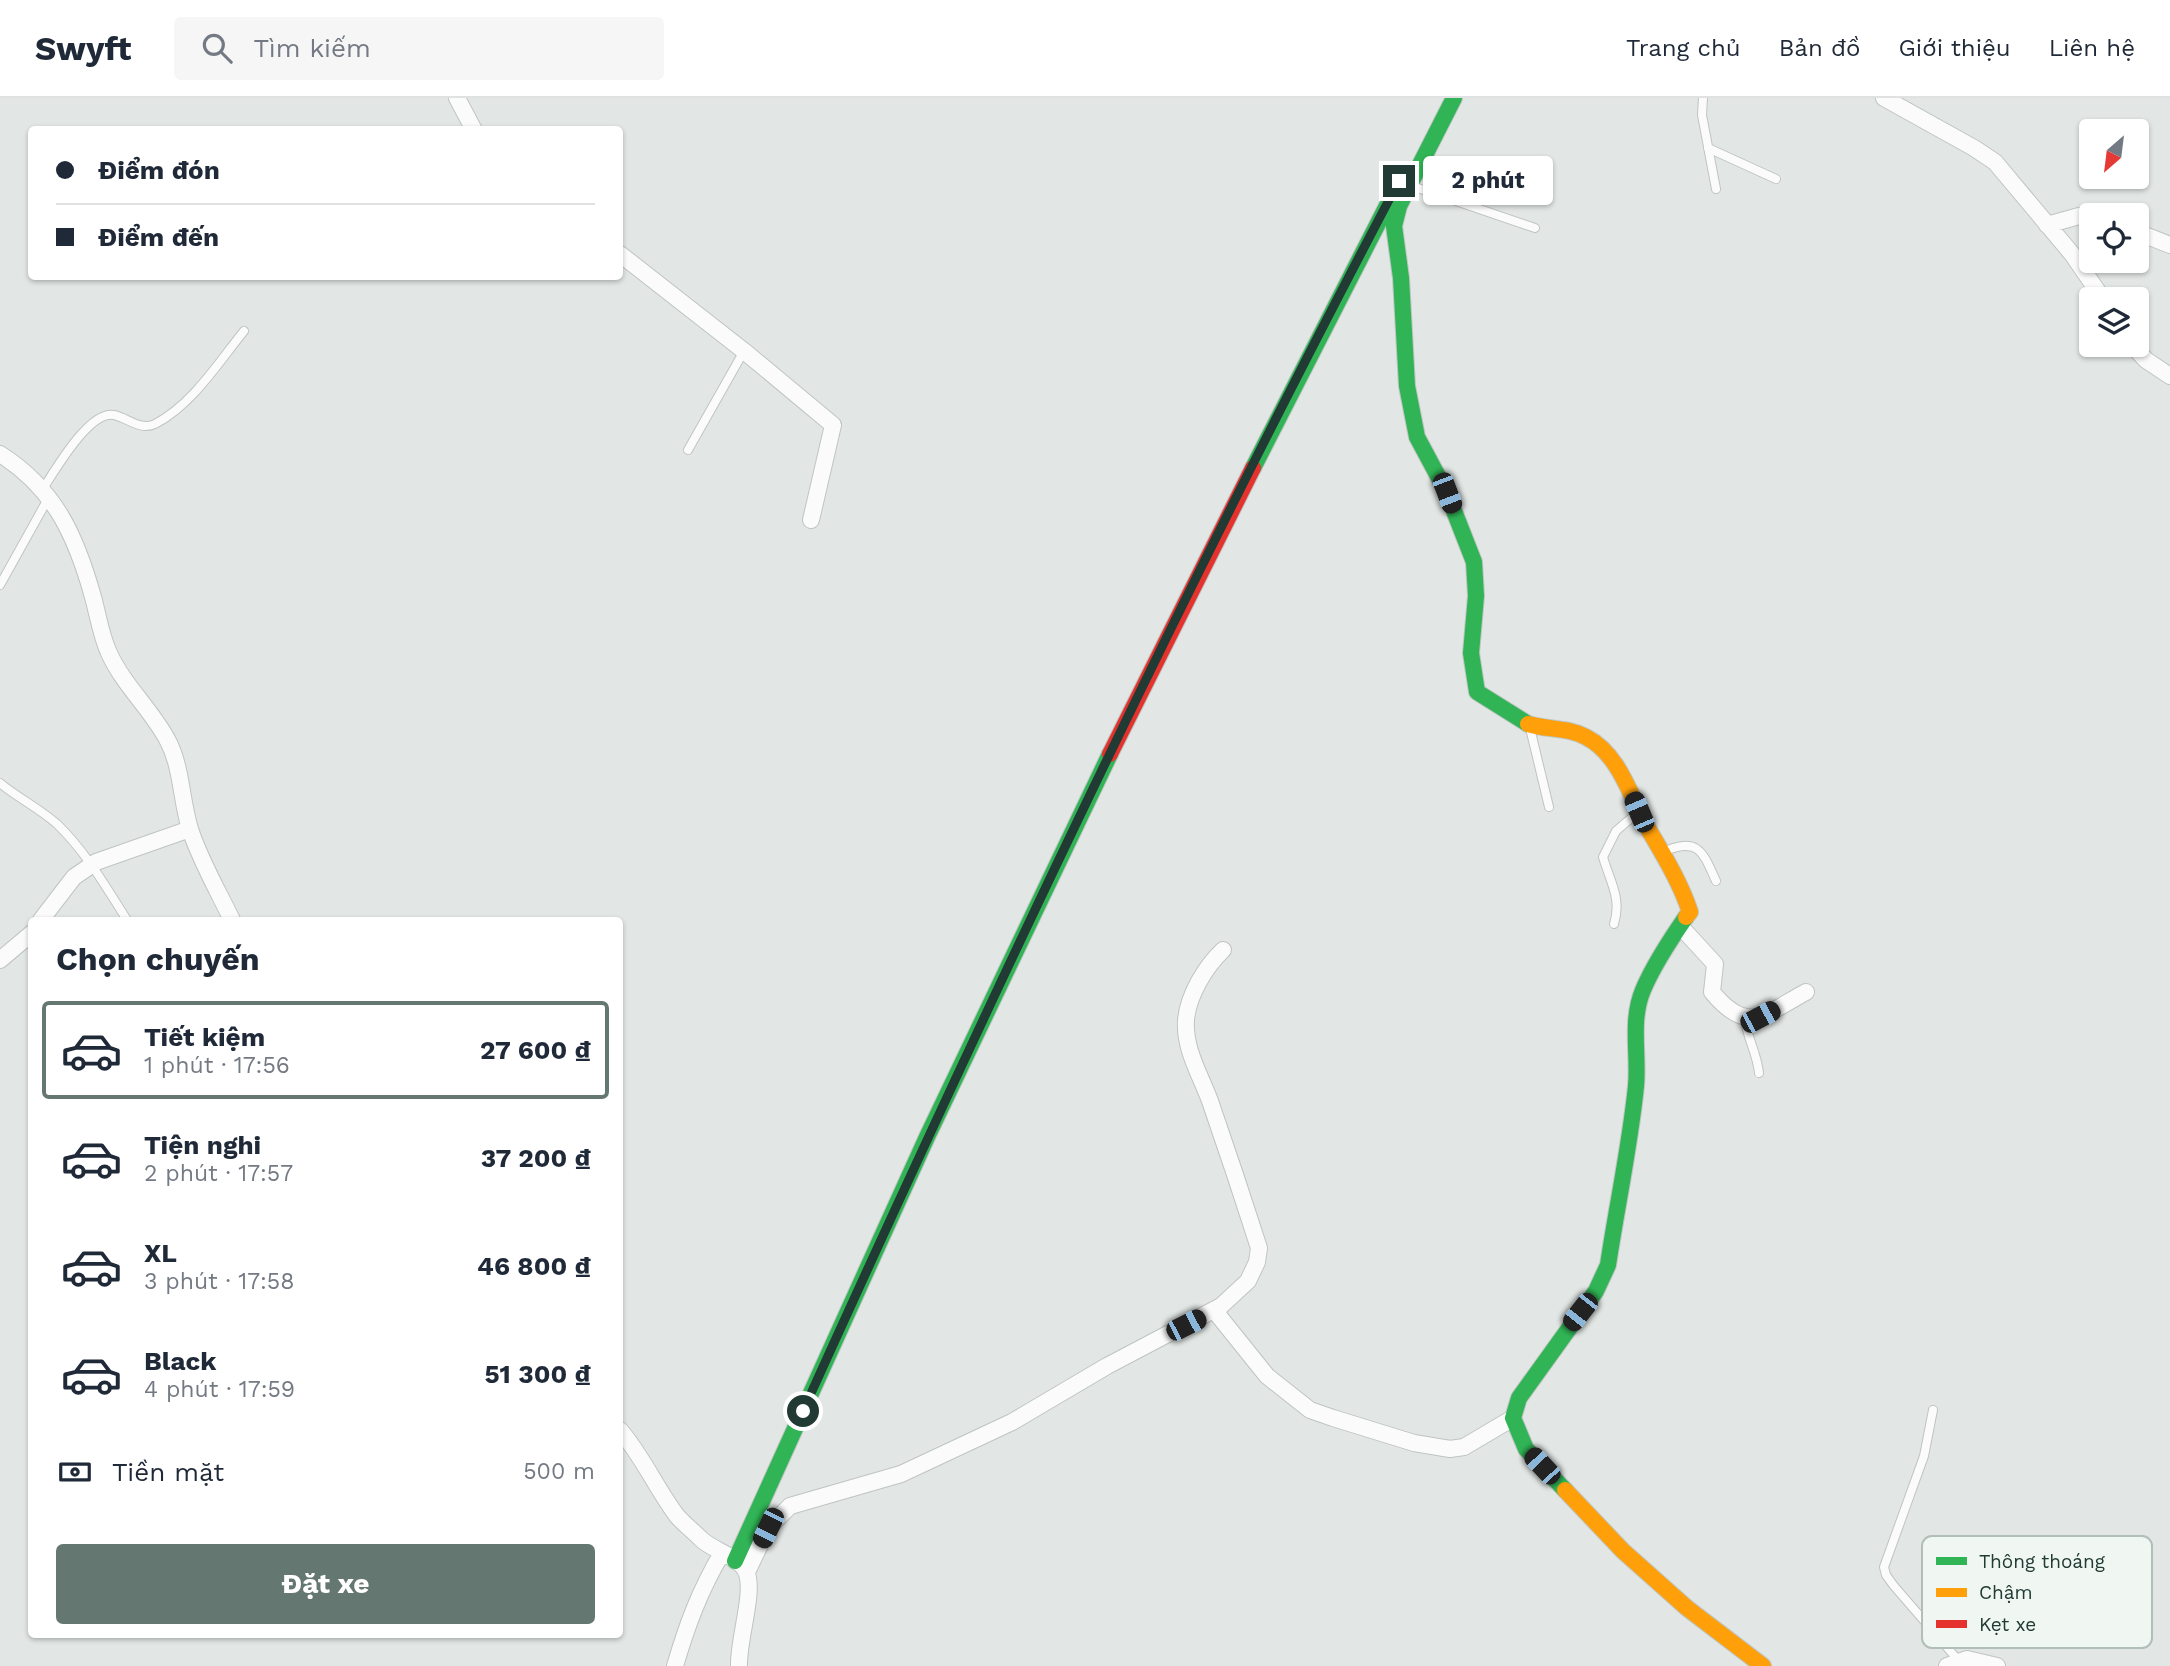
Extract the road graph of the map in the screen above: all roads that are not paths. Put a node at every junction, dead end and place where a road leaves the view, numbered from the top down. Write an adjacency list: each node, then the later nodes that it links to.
1 (457, 98): 6 (street)
2 (1443, 98): 52 (street)
3 (1454, 98): 9 (street)
4 (1703, 98): 7 (lane)
5 (1884, 98): 12 (street)
6 (472, 126)
7 (1708, 148): 8 (lane); 10 (lane)
8 (1776, 179)
9 (1409, 185): 13 (lane); 29 (street)
10 (1716, 189)
11 (2079, 216): 12 (street)
12 (2047, 225): 17 (street)
13 (1535, 228)
14 (2149, 237): 15 (street)
15 (2170, 245)
16 (623, 256): 19 (street)
17 (2095, 287)
18 (244, 331): 24 (lane)
19 (744, 351): 22 (lane); 25 (street)
20 (2143, 357): 21 (street)
21 (2170, 376)
22 (688, 450)
23 (0, 454): 24 (street)
24 (45, 493): 26 (lane); 33 (street)
25 (811, 520)
26 (13, 563): 27 (lane); 28 (lane)
27 (0, 566)
28 (0, 584)
29 (1530, 725): 31 (lane); 32 (street)
30 (0, 782): 35 (lane)
31 (1549, 807)
32 (1639, 812): 34 (street); 40 (lane)
33 (190, 829): 35 (street); 39 (street)
34 (1662, 852): 36 (lane); 41 (street)
35 (92, 865): 37 (street); 38 (lane)
36 (1716, 881)
37 (43, 917)
38 (125, 917)
39 (231, 917)
40 (1614, 924)
41 (1681, 927): 46 (street); 50 (street)
42 (28, 936): 44 (street)
43 (1223, 950): 48 (street)
44 (0, 960)
45 (1806, 992): 46 (street)
46 (1745, 1019): 47 (lane)
47 (1759, 1073)
48 (1214, 1310): 50 (street); 53 (street)
49 (1933, 1409): 54 (lane)
50 (1513, 1418): 59 (street)
51 (623, 1434): 52 (street)
52 (728, 1557): 53 (street); 57 (street)
53 (747, 1572): 58 (street)
54 (1922, 1623)
55 (1942, 1648): 56 (lane)
56 (1953, 1663): 60 (street)
57 (675, 1666)
58 (738, 1666)
59 (1763, 1666)
60 (1997, 1666)

